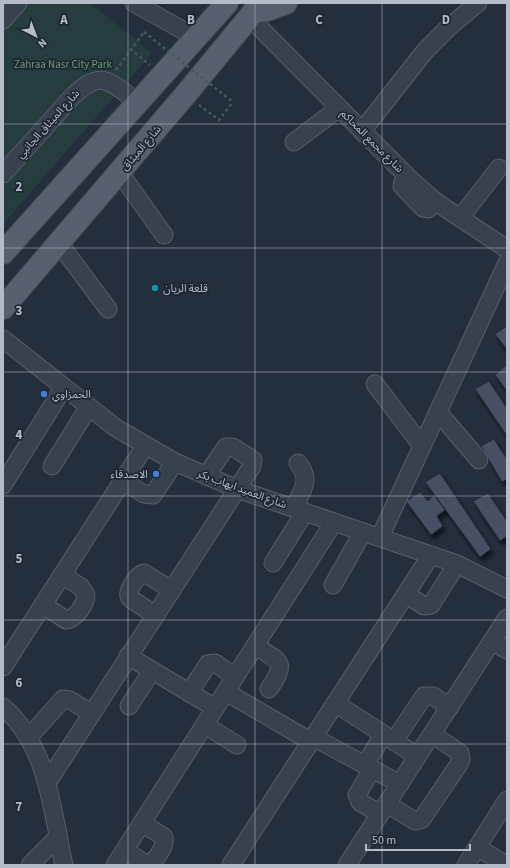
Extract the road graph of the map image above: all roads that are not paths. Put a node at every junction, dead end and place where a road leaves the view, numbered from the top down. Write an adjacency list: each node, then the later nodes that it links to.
1 (18, 3): 7 (street)
2 (134, 3): 8 (street)
3 (227, 3): 8 (main road)
4 (286, 3): 6 (main road)
5 (478, 3): 11 (street)
6 (255, 10): 10 (street, شارع مجمع المحاكم); 14 (main road, شارع الميثاق)
7 (3, 20)
8 (195, 37): 9 (main road)
9 (137, 102): 15 (street, شارع الميثاق الجانبي); 20 (main road)
10 (339, 108): 11 (street, شارع مجمع المحاكم); 12 (street)
11 (362, 131): 16 (street, شارع مجمع المحاكم)
12 (294, 142)
13 (499, 168): 16 (street)
14 (120, 173): 17 (street); 18 (main road, شارع الميثاق)
15 (3, 174)
16 (460, 218): 19 (street, شارع مجمع المحاكم)
17 (164, 235)
18 (59, 243): 22 (main road, شارع الميثاق); 23 (street)
19 (507, 249)
20 (3, 253)
21 (507, 263): 28 (street)
22 (3, 308)
23 (108, 309)
24 (3, 339): 26 (street, شارع العميد ايهاب بكر)
25 (375, 384): 30 (street)
26 (64, 387): 27 (street, شارع العميد ايهاب بكر); 37 (street)
27 (88, 408): 29 (street, شارع العميد ايهاب بكر); 34 (street)
28 (438, 412): 30 (street); 31 (street)
29 (145, 446): 32 (street, شارع العميد ايهاب بكر); 36 (street)
30 (422, 446): 42 (street)
31 (479, 460)
32 (175, 462): 35 (street, شارع العميد ايهاب بكر); 36 (street)
33 (298, 463): 39 (street)
34 (52, 466)
35 (206, 476): 38 (street, شارع العميد ايهاب بكر); 38 (street)
36 (123, 481): 46 (street)
37 (3, 485)
38 (237, 489): 39 (street, شارع العميد ايهاب بكر); 49 (street)
39 (300, 510): 40 (street, شارع العميد ايهاب بكر); 44 (street)
40 (334, 522): 41 (street, شارع العميد ايهاب بكر); 55 (street)
41 (363, 532): 42 (street, شارع العميد ايهاب بكر); 47 (street)
42 (380, 538): 43 (street, شارع العميد ايهاب بكر)
43 (431, 555): 45 (street, شارع العميد ايهاب بكر); 50 (street)
44 (273, 563)
45 (457, 564): 48 (street, شارع العميد ايهاب بكر); 50 (street)
46 (62, 575): 51 (street); 51 (street)
47 (333, 585)
48 (507, 589)
49 (172, 590): 52 (street); 52 (street)
50 (406, 594): 64 (street)
51 (43, 605): 58 (street)
52 (155, 615): 57 (street)
53 (507, 618): 54 (street)
54 (492, 641): 56 (street); 67 (street)
55 (255, 646): 60 (street); 61 (street)
56 (507, 650)
57 (128, 656): 59 (street); 69 (street)
58 (3, 667)
59 (152, 671): 63 (street); 65 (street)
60 (236, 677): 62 (street); 63 (street)
61 (269, 689)
62 (226, 692): 68 (street); 74 (street)
63 (189, 693): 68 (street)
64 (335, 703): 73 (street); 74 (street)
65 (129, 706)
66 (3, 707): 72 (street)
67 (450, 707): 71 (street); 73 (street)
68 (215, 708): 70 (street)
69 (91, 713): 72 (street); 78 (street)
70 (205, 725): 75 (street); 82 (street)
71 (432, 734): 76 (street); 81 (street)
72 (29, 738): 78 (street)
73 (388, 738): 76 (street); 77 (street)
74 (312, 739): 77 (street); 88 (street)
75 (237, 745)
76 (417, 756): 79 (street)
77 (368, 767): 79 (street); 81 (street)
78 (47, 783): 83 (street)
79 (400, 784): 81 (street)
80 (507, 800): 84 (street)
81 (384, 809): 89 (street)
82 (142, 823): 85 (street); 85 (street)
83 (58, 837): 86 (street); 87 (street)
84 (477, 847): 90 (street); 91 (street)
85 (117, 859)
86 (65, 863)
87 (30, 865)
88 (231, 865)
89 (347, 865)
90 (466, 865)
91 (506, 865)

